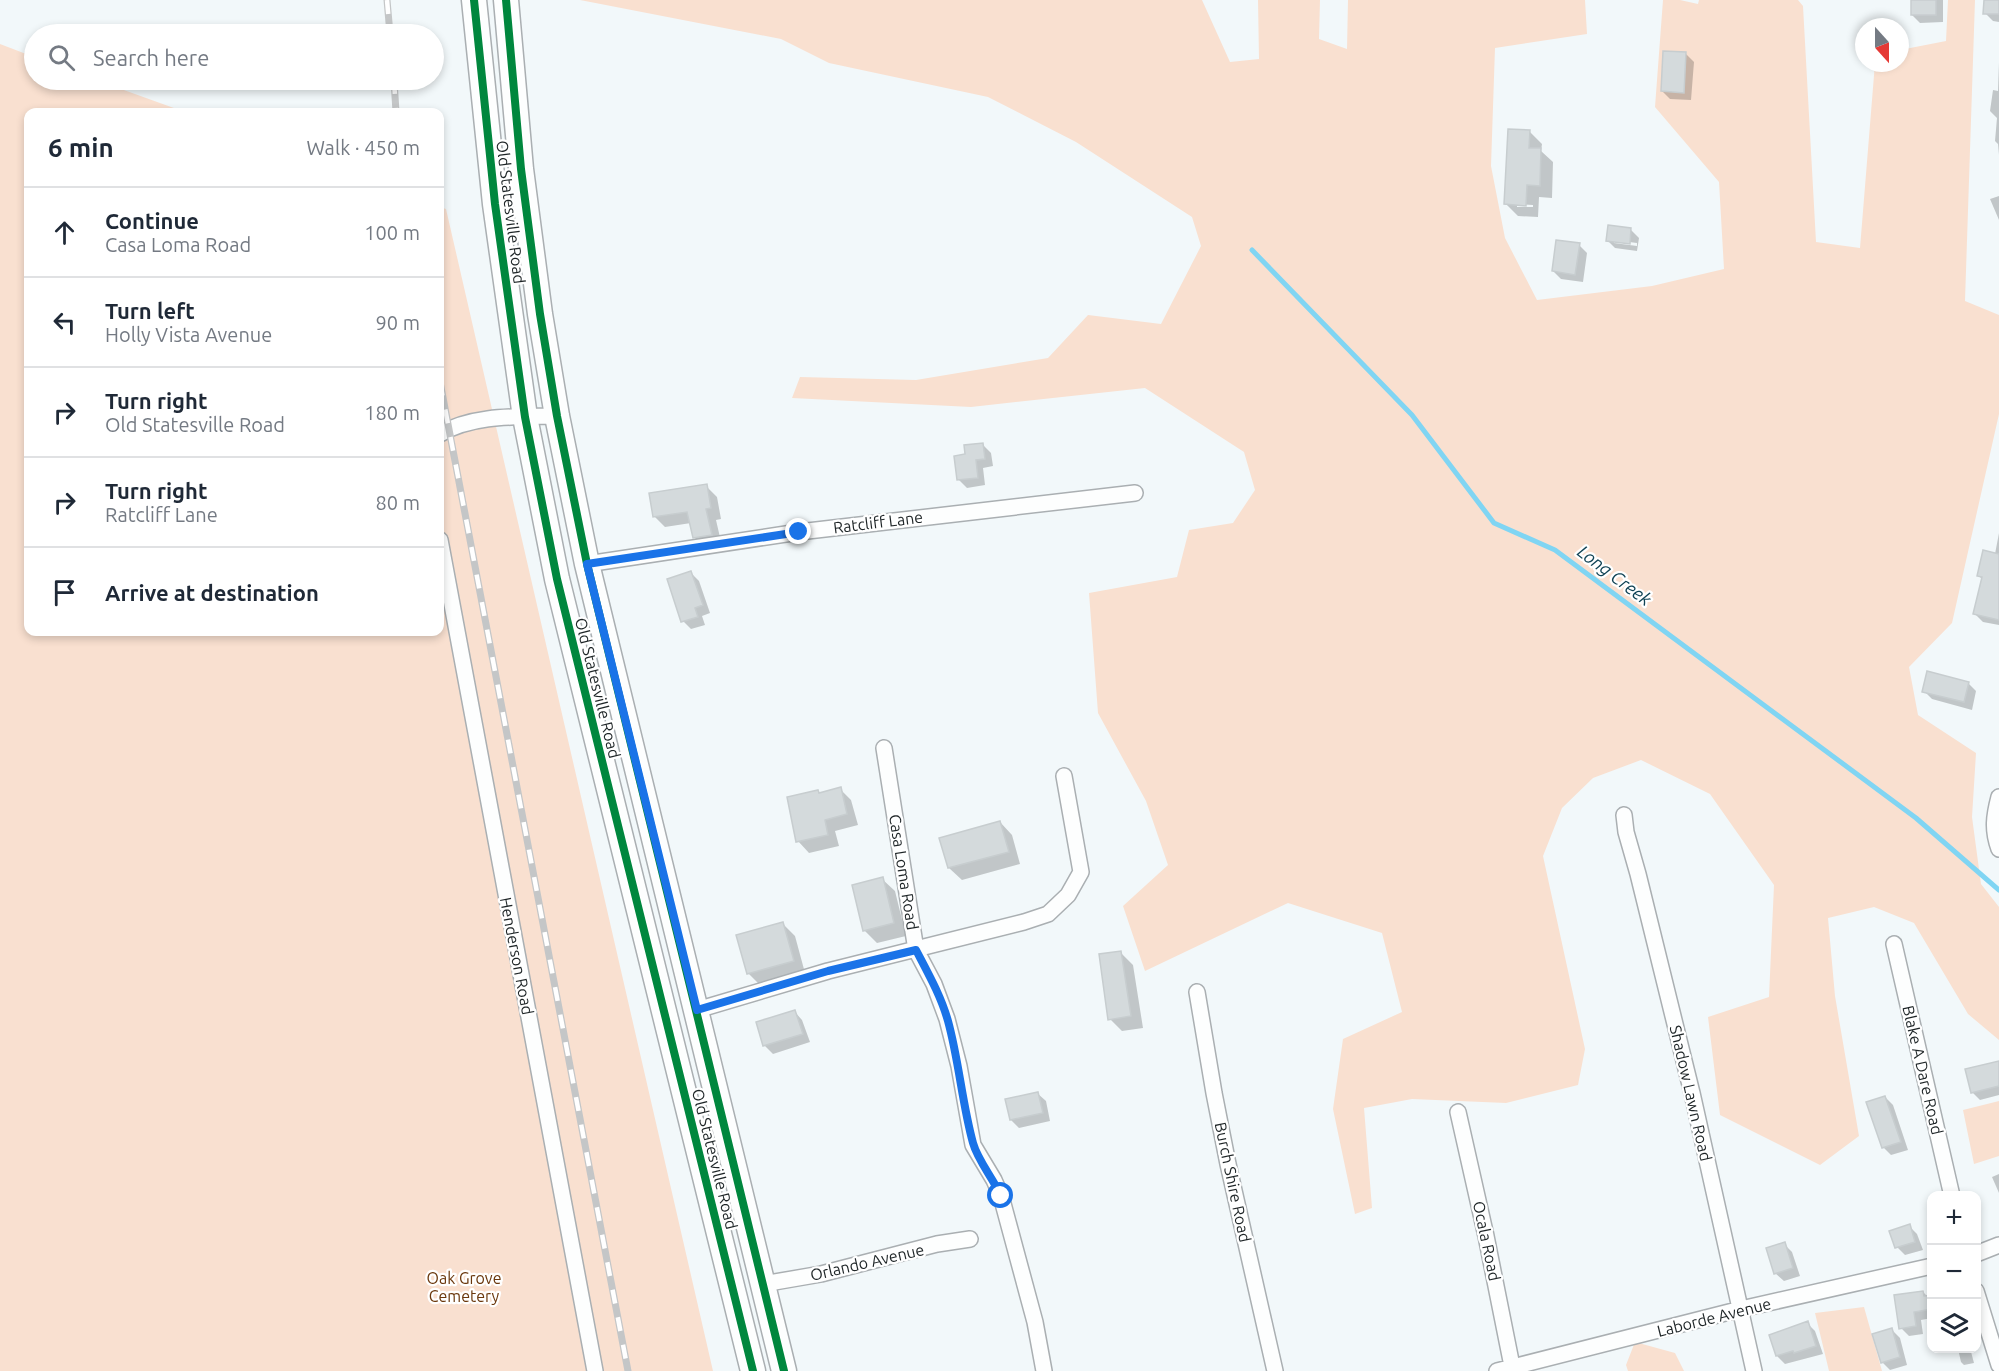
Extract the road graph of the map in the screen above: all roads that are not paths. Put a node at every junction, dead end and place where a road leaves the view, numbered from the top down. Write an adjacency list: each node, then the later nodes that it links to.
1 (474, 0): 4 (main road, Old Statesville Road)
2 (506, 0): 3 (main road, Old Statesville Road)
3 (557, 416): 4 (street); 8 (main road, Old Statesville Road)
4 (525, 417): 5 (street); 30 (main road, Old Statesville Road)
5 (444, 432)
6 (1135, 493): 8 (street, Ratcliff Lane)
7 (444, 561): 29 (street, Henderson Road)
8 (587, 564): 17 (main road, Old Statesville Road)
9 (884, 748): 15 (street, Casa Loma Road)
10 (1064, 776): 15 (street)
11 (1999, 797): 13 (street)
12 (1624, 815): 26 (street, Shadow Lawn Road)
13 (1999, 849)
14 (1894, 945): 19 (street, Blake A Dare Road)
15 (916, 950): 17 (street); 32 (street, Casa Loma Road)
16 (1197, 992): 33 (street, Burch Shire Road)
17 (697, 1010): 24 (main road, Old Statesville Road)
18 (1458, 1112): 28 (street, Ocala Road)
19 (1951, 1191)
20 (970, 1239): 24 (street, Orlando Avenue)
21 (1999, 1245): 22 (street)
22 (1981, 1252)
23 (1927, 1267): 26 (street, Laborde Avenue)
24 (763, 1284): 31 (main road, Old Statesville Road)
25 (1979, 1299): 27 (street)
26 (1741, 1309): 28 (street, Laborde Avenue); 34 (street, Shadow Lawn Road)
27 (1999, 1365)
28 (1507, 1370)
29 (595, 1371)
30 (753, 1371)
31 (784, 1371)
32 (1044, 1371)
33 (1275, 1371)
34 (1754, 1371)

